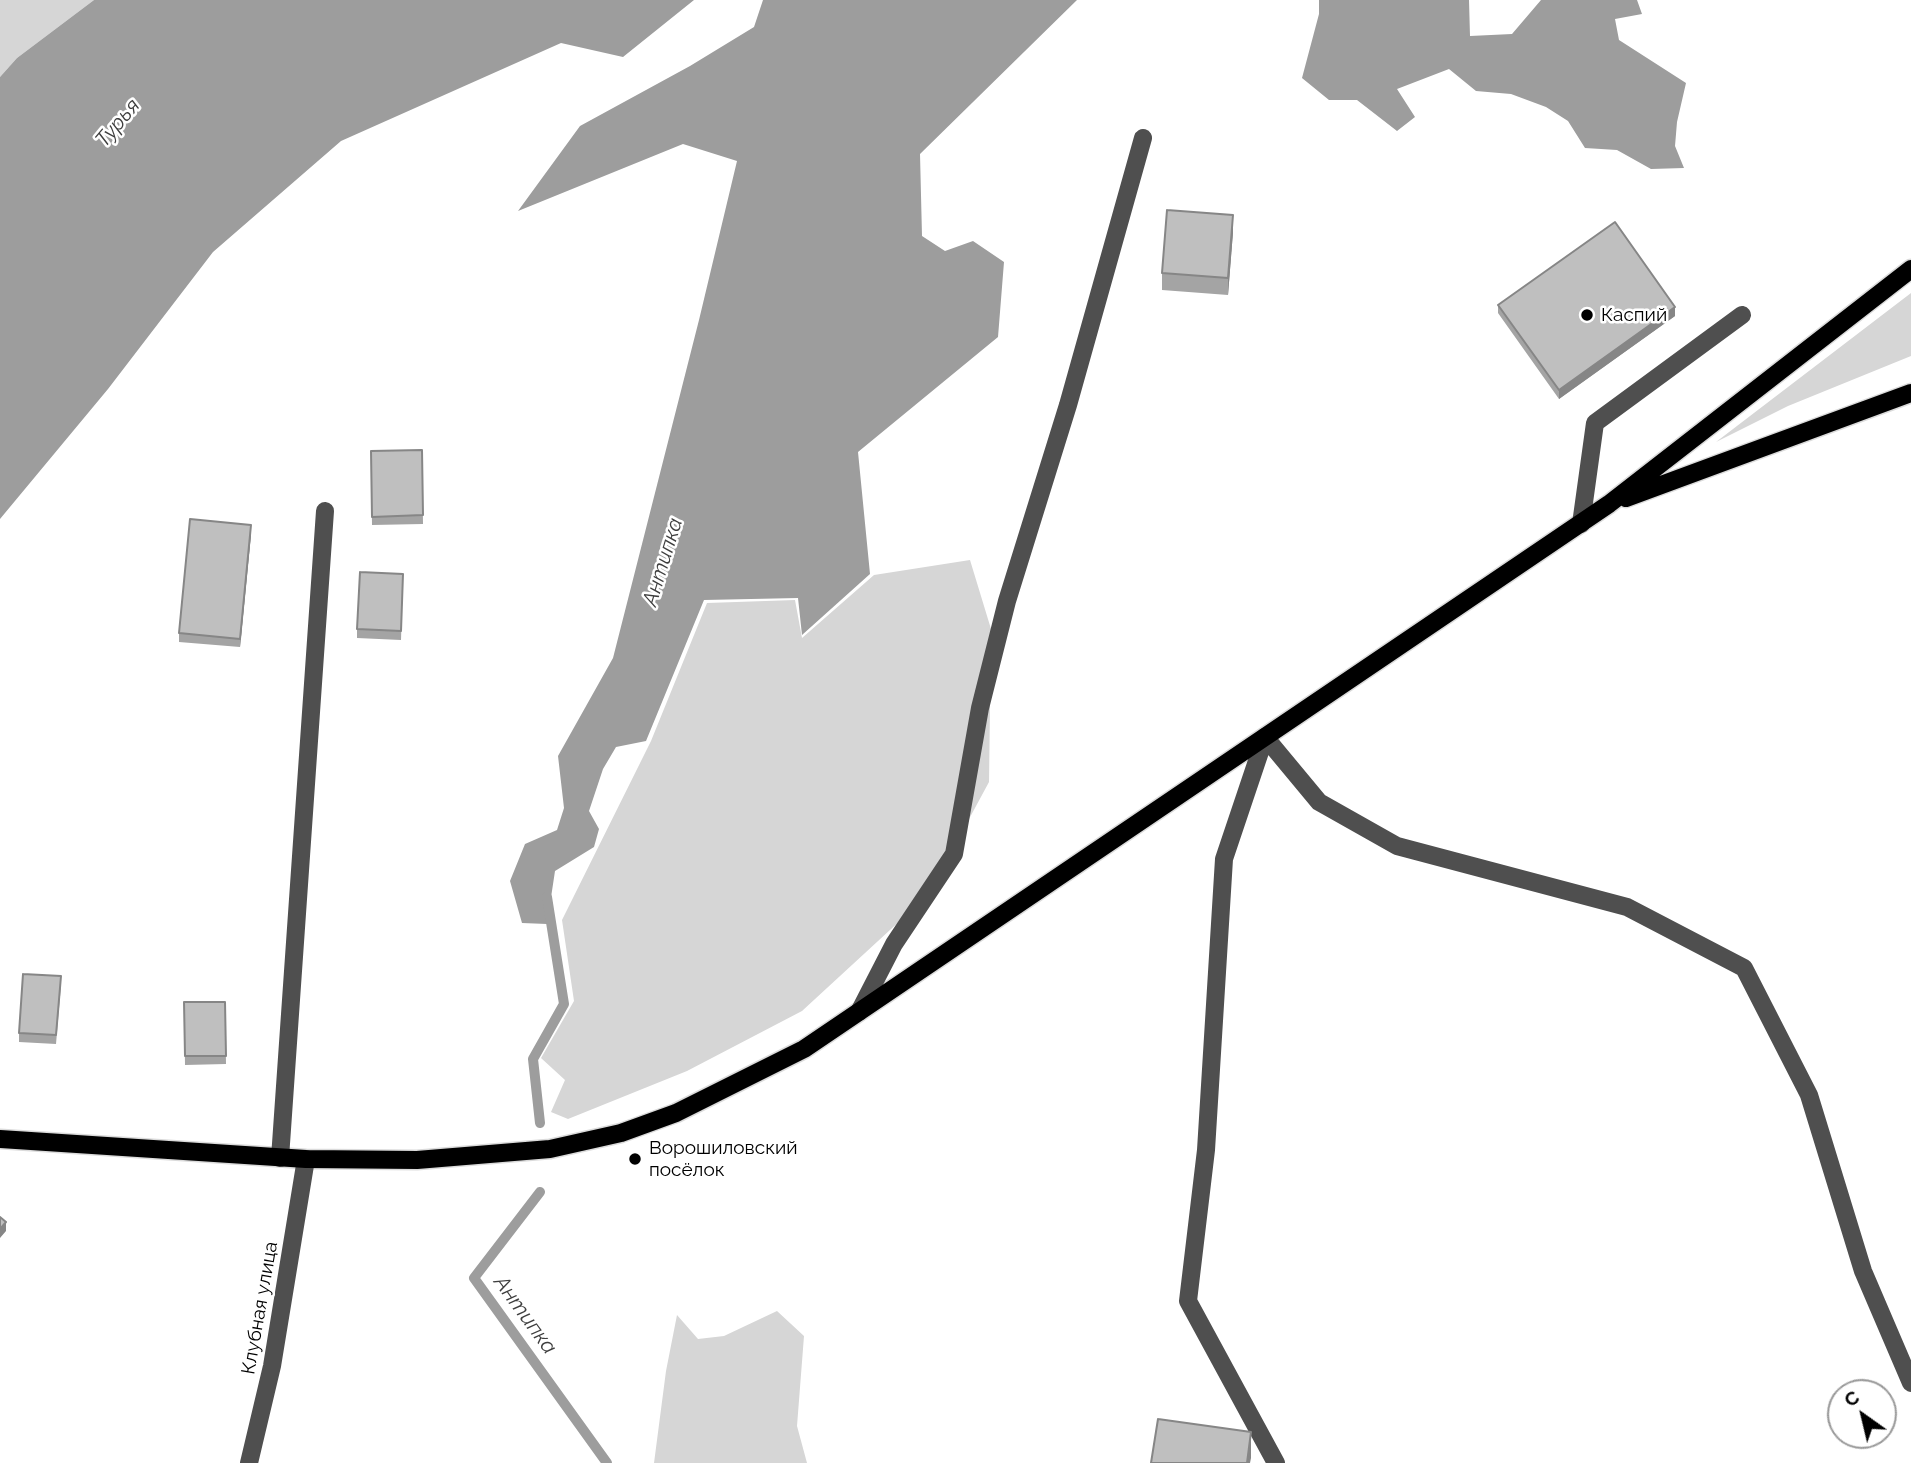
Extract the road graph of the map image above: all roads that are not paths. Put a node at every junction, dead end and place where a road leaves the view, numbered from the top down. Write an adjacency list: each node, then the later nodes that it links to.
1 (1143, 138): 9 (street)
2 (1911, 268): 5 (main road)
3 (1742, 315): 7 (street)
4 (1911, 393): 5 (main road)
5 (1609, 504): 7 (main road)
6 (325, 511): 11 (street)
7 (1581, 524): 8 (main road)
8 (1265, 737): 9 (main road); 13 (street); 15 (street)
9 (859, 1012): 12 (main road)
10 (0, 1139): 11 (main road)
11 (280, 1158): 12 (main road)
12 (306, 1159): 14 (street, Клубная улица)
13 (1911, 1383)
14 (249, 1463)
15 (1276, 1463)

